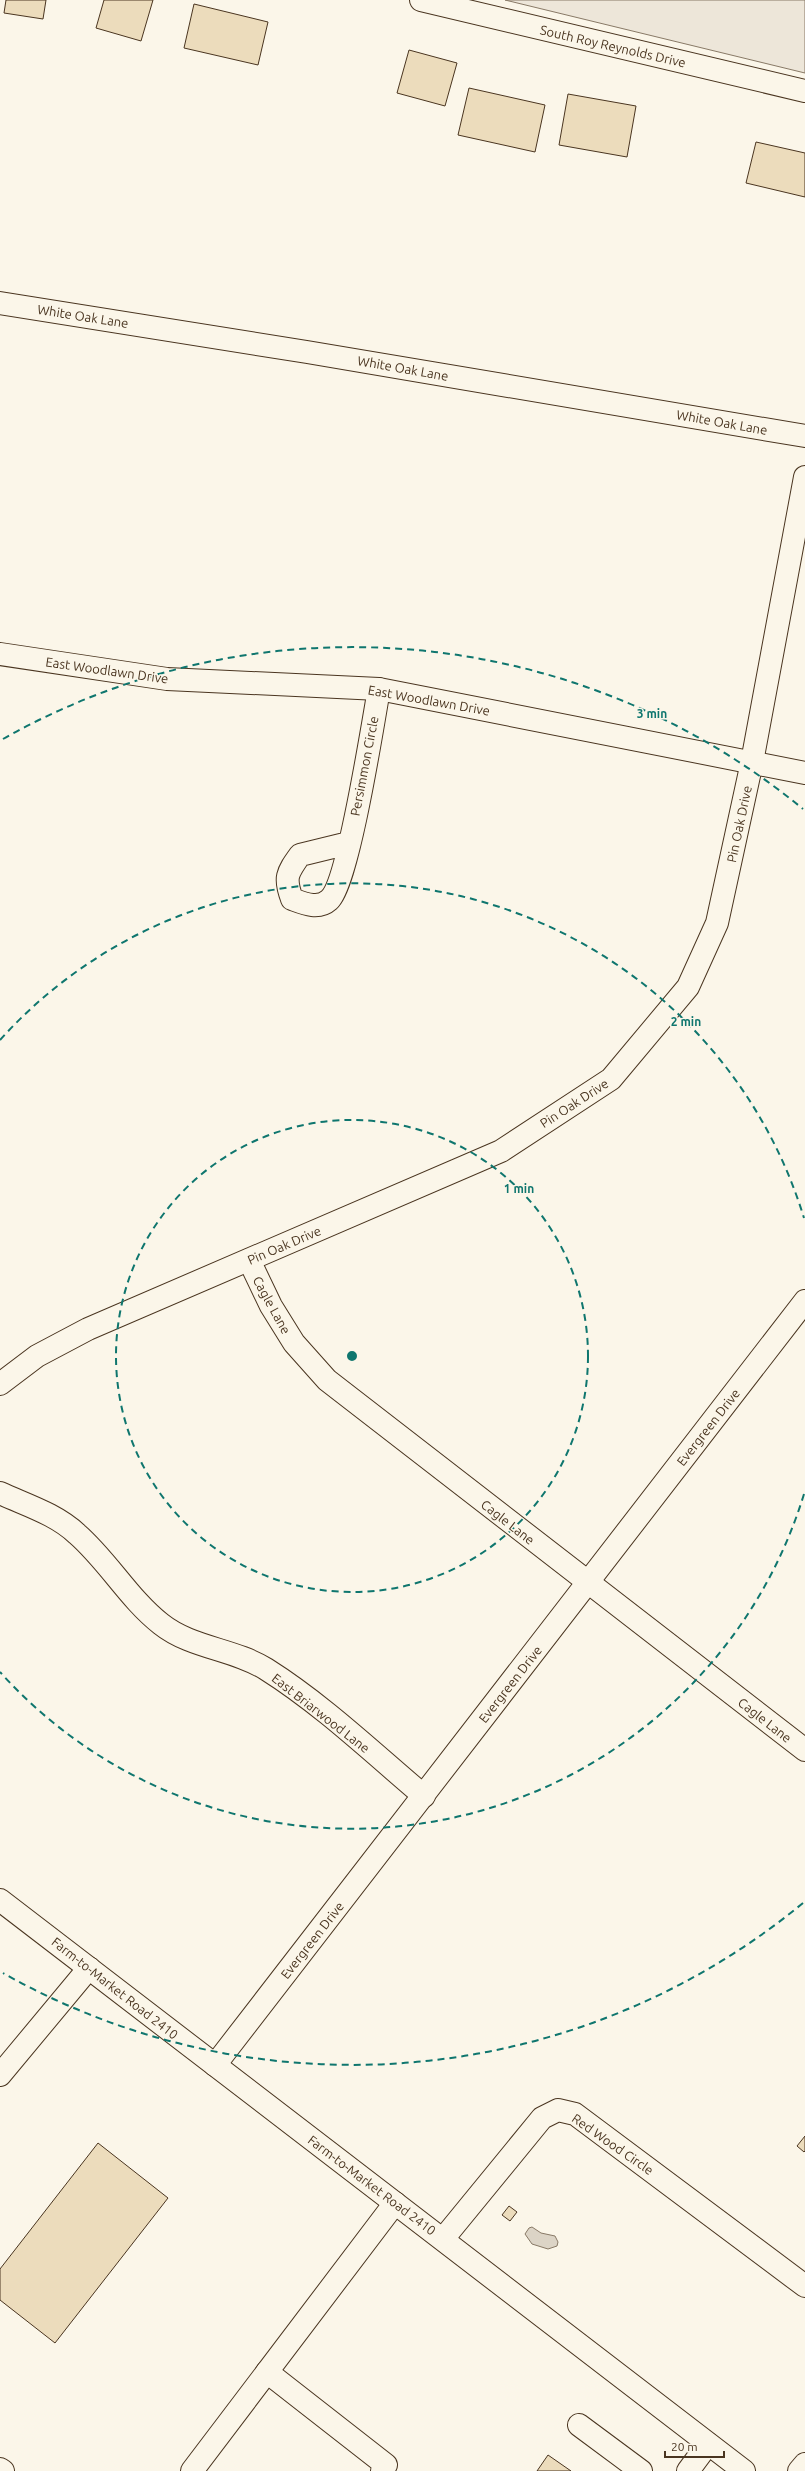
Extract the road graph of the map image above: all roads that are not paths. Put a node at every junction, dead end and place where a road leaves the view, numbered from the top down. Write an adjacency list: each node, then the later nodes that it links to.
1 (421, 0): 2 (street, South Roy Reynolds Drive)
2 (805, 92)
3 (0, 303): 4 (street, White Oak Lane)
4 (805, 436)
5 (805, 477): 8 (street, Pin Oak Drive)
6 (0, 654): 7 (street, East Woodlawn Drive)
7 (379, 689): 8 (street, East Woodlawn Drive); 10 (street, Persimmon Circle)
8 (752, 762): 9 (street, East Woodlawn Drive); 11 (street, Pin Oak Drive)
9 (805, 773)
10 (349, 843)
11 (249, 1260): 13 (street, Pin Oak Drive); 15 (street, Cagle Lane)
12 (805, 1301): 15 (street, Evergreen Drive)
13 (0, 1384)
14 (0, 1493): 17 (street, East Briarwood Lane)
15 (588, 1583): 16 (street, Cagle Lane); 17 (street, Evergreen Drive)
16 (805, 1750)
17 (424, 1796): 20 (street, Evergreen Drive)
18 (0, 1900): 19 (street, Farm-to-Market Road 2410)
19 (89, 1968): 20 (street, Farm-to-Market Road 2410); 21 (street)
20 (215, 2065): 22 (street, Farm-to-Market Road 2410)
21 (0, 2075)
22 (395, 2203): 23 (street, Farm-to-Market Road 2410); 25 (street)
23 (444, 2239): 24 (street, Red Wood Circle); 27 (street, Farm-to-Market Road 2410)
24 (805, 2286)
25 (267, 2372): 31 (street); 32 (street)
26 (579, 2424): 33 (street)
27 (708, 2444): 34 (street); 35 (street, Farm-to-Market Road 2410)
28 (805, 2464): 36 (street)
29 (0, 2469): 30 (street)
30 (3, 2471)
31 (192, 2471)
32 (382, 2471)
33 (641, 2471)
34 (688, 2471)
35 (744, 2471)
36 (799, 2471)

